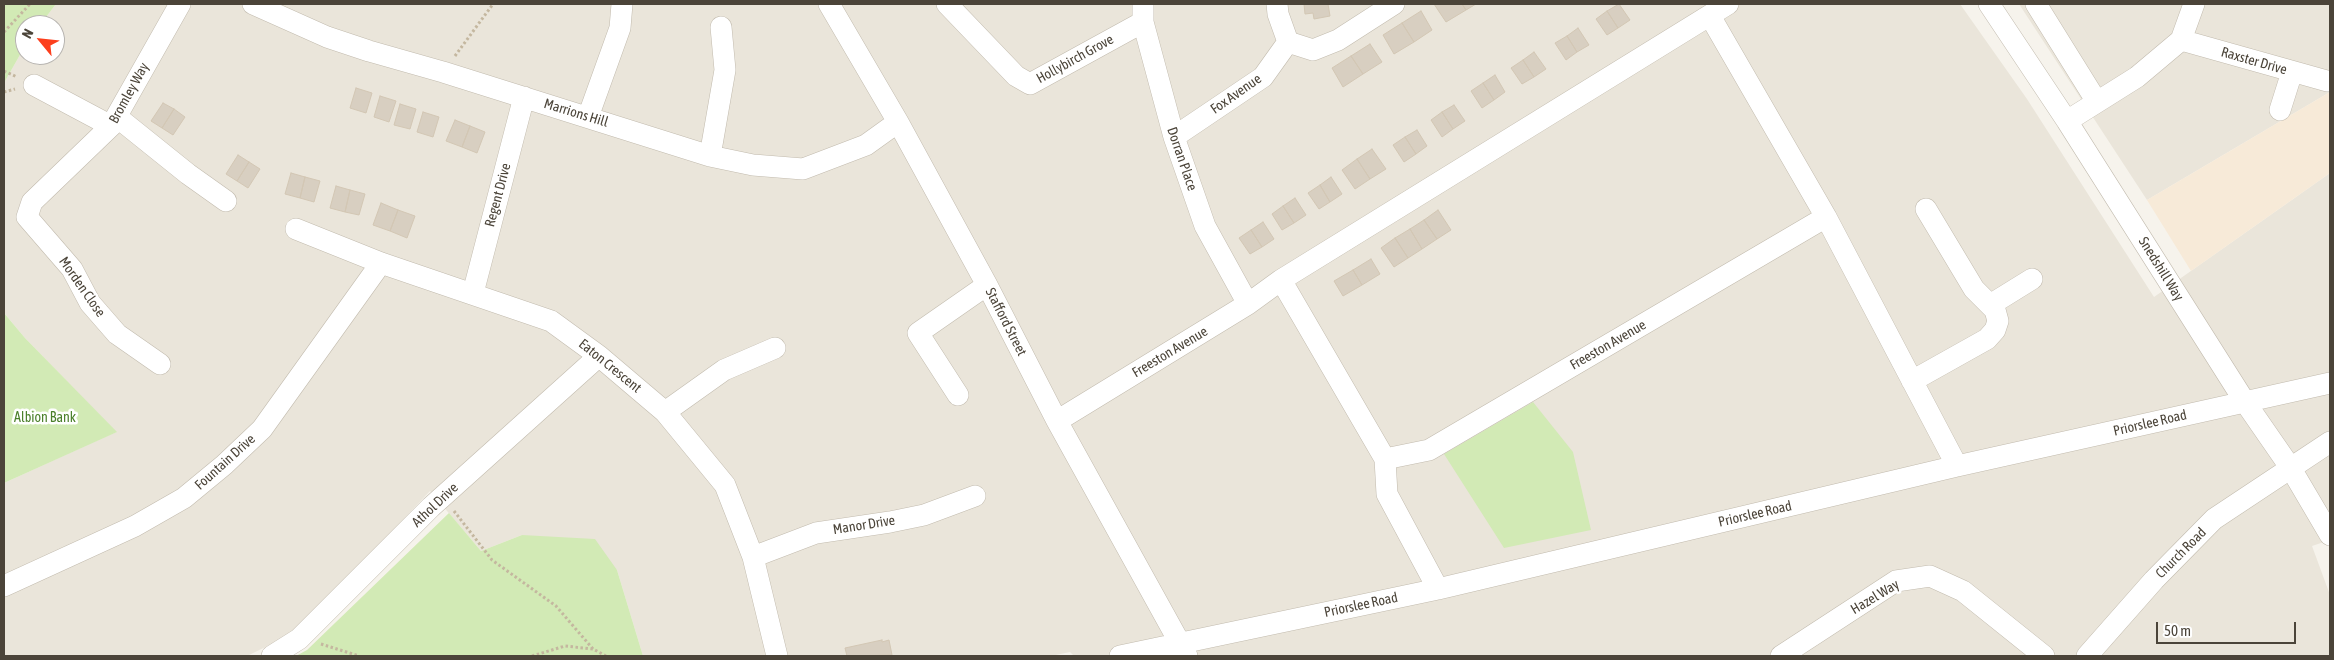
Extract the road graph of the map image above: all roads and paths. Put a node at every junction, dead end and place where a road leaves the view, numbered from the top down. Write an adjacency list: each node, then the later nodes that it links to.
1 (30, 4): 17 (path)
2 (180, 4): 29 (street, Bromley Way)
3 (253, 4): 20 (street, Marrions Hill)
4 (493, 4): 20 (path)
5 (622, 4): 27 (street)
6 (829, 4): 30 (street, Stafford Street)
7 (947, 4): 14 (street, Hollybirch Grove)
8 (1277, 4): 19 (street)
9 (1394, 4): 19 (street)
10 (1728, 4): 15 (street, Freeston Avenue)
11 (1990, 4): 28 (street, Snedshill Way)
12 (2036, 4): 25 (street)
13 (2194, 4): 18 (street)
14 (1143, 13): 31 (street, Dorran Place)
15 (1710, 16): 36 (street); 40 (street, Freeston Avenue)
16 (721, 27): 32 (street)
17 (4, 32)
18 (2181, 40): 21 (street, Raxster Drive); 25 (street)
19 (1288, 42): 31 (street, Fox Avenue)
20 (443, 72): 24 (street, Marrions Hill)
21 (2292, 72): 22 (street, Raxster Drive); 26 (street)
22 (2327, 80)
23 (34, 86): 29 (street)
24 (524, 97): 27 (street, Marrions Hill); 42 (street, Regent Drive)
25 (2097, 102): 28 (street)
26 (2280, 110)
27 (588, 117): 32 (street, Marrions Hill)
28 (2067, 121): 51 (street, Snedshill Way)
29 (114, 122): 33 (street); 35 (street, Bromley Way)
30 (898, 122): 32 (street, Marrions Hill); 41 (street, Stafford Street)
31 (1174, 137): 43 (street, Dorran Place)
32 (710, 156)
33 (226, 201)
34 (1926, 209): 44 (street)
35 (28, 217): 47 (street, Morden Close)
36 (1826, 217): 48 (street); 55 (street, Freeston Avenue)
37 (296, 229): 38 (street, Eaton Crescent)
38 (381, 263): 42 (street, Eaton Crescent); 62 (street, Fountain Drive)
39 (2032, 279): 44 (street)
40 (1281, 280): 43 (street, Freeston Avenue); 55 (street)
41 (987, 284): 50 (street); 53 (street, Stafford Street)
42 (473, 293): 46 (street, Eaton Crescent)
43 (1248, 304): 53 (street, Freeston Avenue)
44 (1990, 305): 48 (street)
45 (775, 348): 52 (street)
46 (599, 356): 52 (street, Eaton Crescent); 59 (street, Athol Drive)
47 (160, 364)
48 (1912, 381): 56 (street)
49 (2330, 383): 51 (street, Priorslee Road)
50 (958, 395)
51 (2245, 402): 56 (street, Priorslee Road); 57 (street, Snedshill Way)
52 (666, 412): 61 (street, Eaton Crescent)
53 (1057, 421): 66 (street, Stafford Street)
54 (2330, 442): 57 (street)
55 (1385, 459): 63 (street)
56 (1957, 466): 63 (street, Priorslee Road)
57 (2290, 467): 60 (street, Snedshill Way); 75 (street, Church Road)
58 (975, 496): 61 (street, Manor Drive)
59 (443, 497): 64 (street, Athol Drive); 65 (path)
60 (2330, 535)
61 (753, 557): 71 (street, Eaton Crescent)
62 (4, 586)
63 (1438, 589): 66 (street, Priorslee Road)
64 (299, 639): 67 (street, Athol Drive); 68 (path)
65 (593, 649): 69 (path); 70 (path)
66 (1184, 649): 72 (street, Priorslee Road)
67 (272, 656)
68 (359, 656)
69 (532, 656)
70 (606, 656)
71 (777, 656)
72 (1120, 656)
73 (1781, 656): 74 (street, Hazel Way)
74 (2044, 656)
75 (2087, 656)

